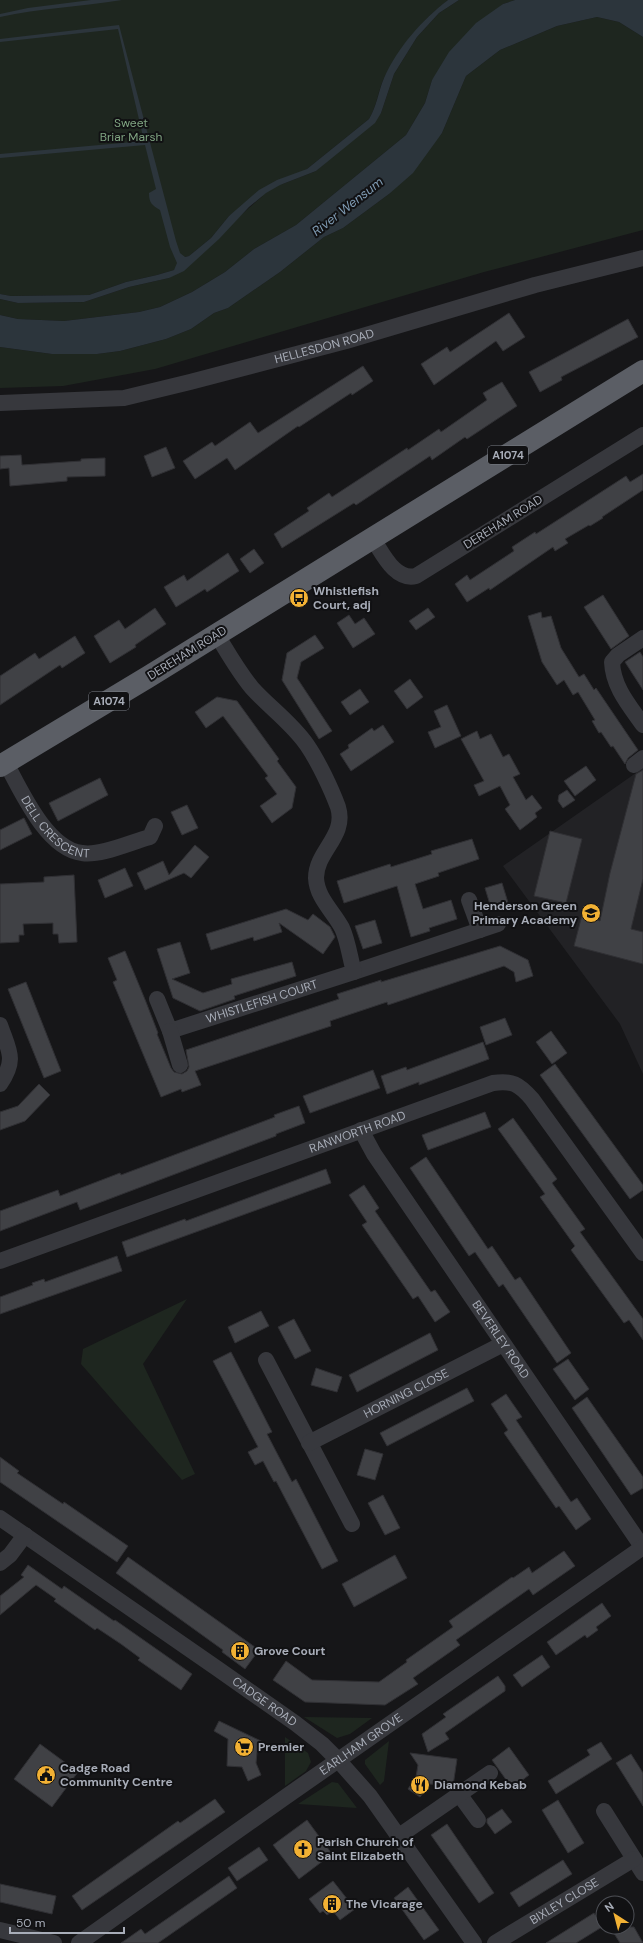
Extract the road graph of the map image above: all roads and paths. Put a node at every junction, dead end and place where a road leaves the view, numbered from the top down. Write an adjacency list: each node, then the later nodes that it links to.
1 (643, 258): 3 (street, HELLESDON ROAD)
2 (643, 371): 5 (highway, DEREHAM ROAD / A1074)
3 (0, 403)
4 (643, 435): 5 (street, DEREHAM ROAD)
5 (373, 539): 6 (highway, DEREHAM ROAD / A1074)
6 (217, 635): 9 (highway, DEREHAM ROAD / A1074); 14 (street)
7 (643, 638): 8 (street)
8 (643, 725)
9 (3, 764): 10 (street, DELL CRESCENT)
10 (155, 835)
11 (469, 900): 13 (street)
12 (498, 924): 13 (street, WHISTLEFISH COURT)
13 (480, 930): 14 (street, WHISTLEFISH COURT)
14 (354, 972): 17 (street, WHISTLEFISH COURT)
15 (157, 999): 17 (street)
16 (0, 1025): 19 (street)
17 (170, 1031): 18 (street)
18 (180, 1065)
19 (0, 1084)
20 (361, 1130): 21 (street, RANWORTH ROAD); 22 (street, RANWORTH ROAD); 23 (street, BEVERLEY ROAD)
21 (643, 1253)
22 (0, 1261)
23 (503, 1344): 25 (street, HORNING CLOSE); 29 (street, BEVERLEY ROAD)
24 (266, 1360): 25 (street)
25 (309, 1443): 27 (street)
26 (0, 1518): 28 (street, CADGE ROAD)
27 (352, 1524)
28 (25, 1535): 30 (street); 31 (street, CADGE ROAD)
29 (643, 1548): 31 (street, EARLHAM GROVE)
30 (0, 1563)
31 (338, 1760): 36 (street, CADGE ROAD); 41 (street, EARLHAM GROVE)
32 (490, 1773): 33 (street)
33 (459, 1794): 35 (street); 36 (street)
34 (604, 1811): 37 (street)
35 (478, 1820)
36 (399, 1836): 42 (street, CADGE ROAD)
37 (634, 1859): 38 (street); 43 (street, BIXLEY CLOSE)
38 (643, 1874)
39 (0, 1930): 40 (street)
40 (54, 1943)
41 (79, 1943)
42 (474, 1943)
43 (495, 1943)

